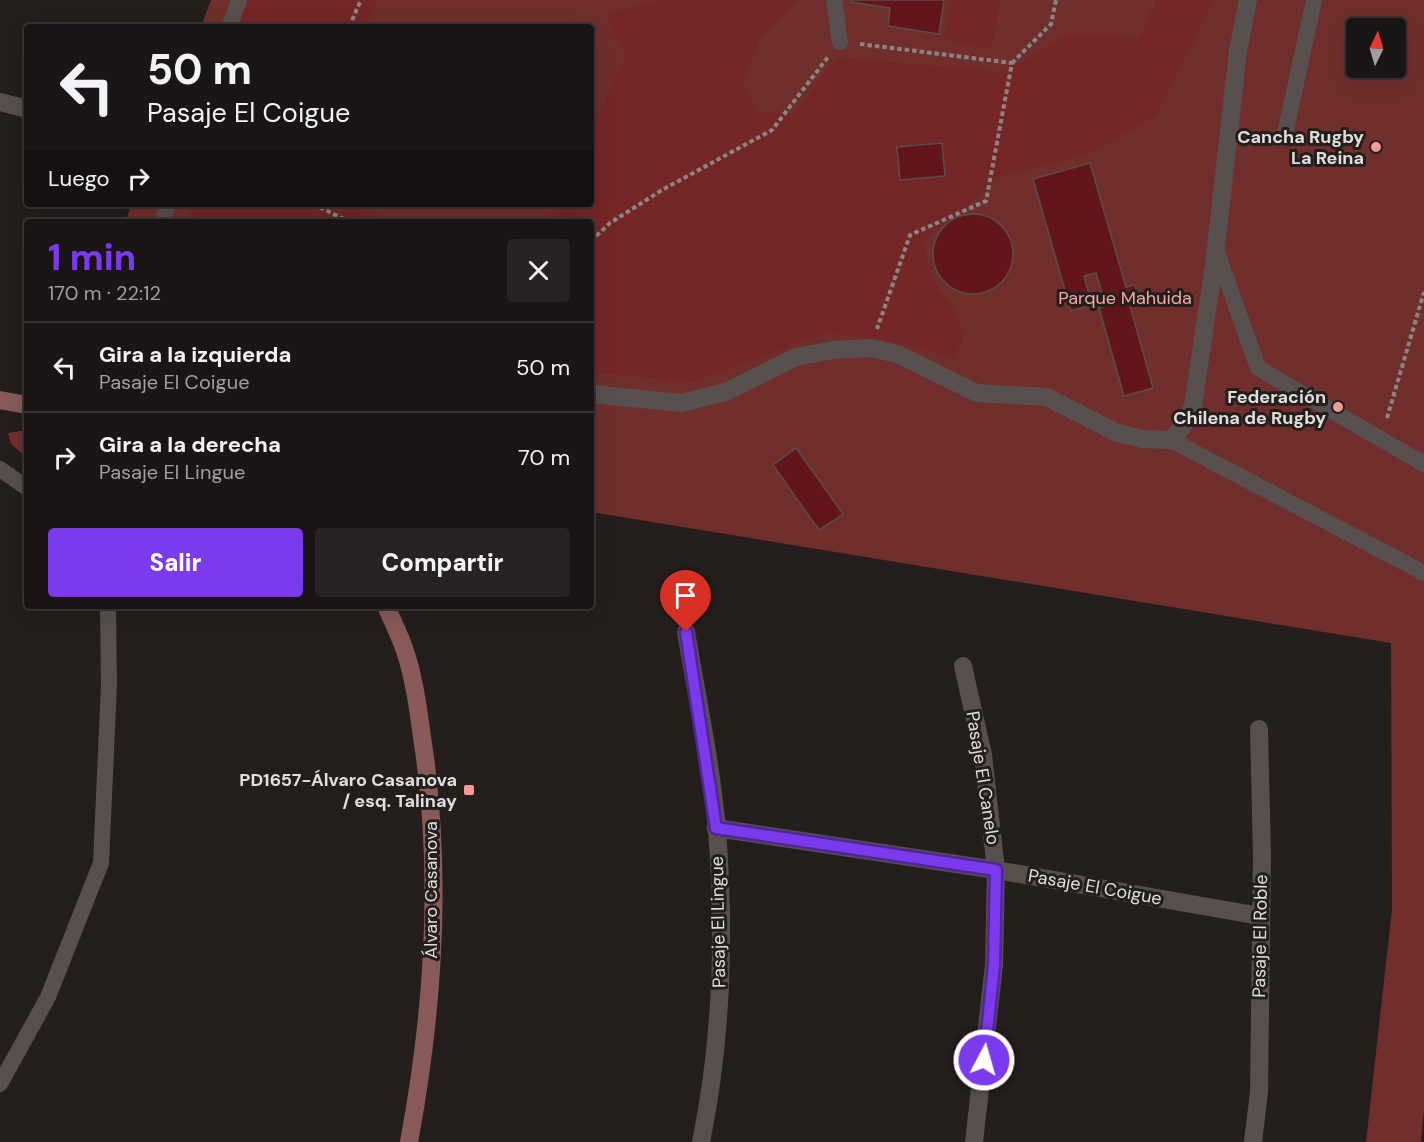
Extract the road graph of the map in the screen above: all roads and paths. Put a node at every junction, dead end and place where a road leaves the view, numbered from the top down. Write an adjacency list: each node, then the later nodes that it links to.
1 (239, 0): 7 (lane)
2 (360, 0): 8 (path)
3 (834, 0): 9 (lane)
4 (1056, 0): 10 (path)
5 (1248, 0): 17 (street)
6 (1314, 0): 13 (lane)
7 (230, 24)
8 (350, 24)
9 (840, 42): 10 (path); 16 (path)
10 (1012, 63): 19 (path)
11 (0, 102): 12 (street)
12 (24, 108)
13 (1285, 134)
14 (319, 207): 15 (path)
15 (344, 219)
16 (594, 238)
17 (1215, 248): 23 (lane); 24 (street)
18 (1424, 292): 23 (path)
19 (871, 348): 20 (street); 24 (street)
20 (594, 394)
21 (0, 400): 22 (street)
22 (24, 404)
23 (1380, 439): 25 (lane)
24 (1171, 440): 28 (lane)
25 (1424, 464)
26 (0, 469): 27 (lane)
27 (24, 486)
28 (1424, 573)
29 (108, 609): 37 (lane)
30 (387, 609): 38 (street, Álvaro Casanova)
31 (686, 632): 34 (street, Pasaje El Lingue)
32 (963, 666): 35 (street, Pasaje El Canelo)
33 (1259, 729): 36 (street, Pasaje El Roble)
34 (716, 828): 35 (street, Pasaje El Coigue); 39 (street, Pasaje El Lingue)
35 (996, 870): 36 (street, Pasaje El Coigue); 40 (street, Pasaje El Canelo)
36 (1260, 916): 41 (street, Pasaje El Roble)
37 (0, 1084)
38 (409, 1142)
39 (701, 1142)
40 (974, 1142)
41 (1253, 1142)

